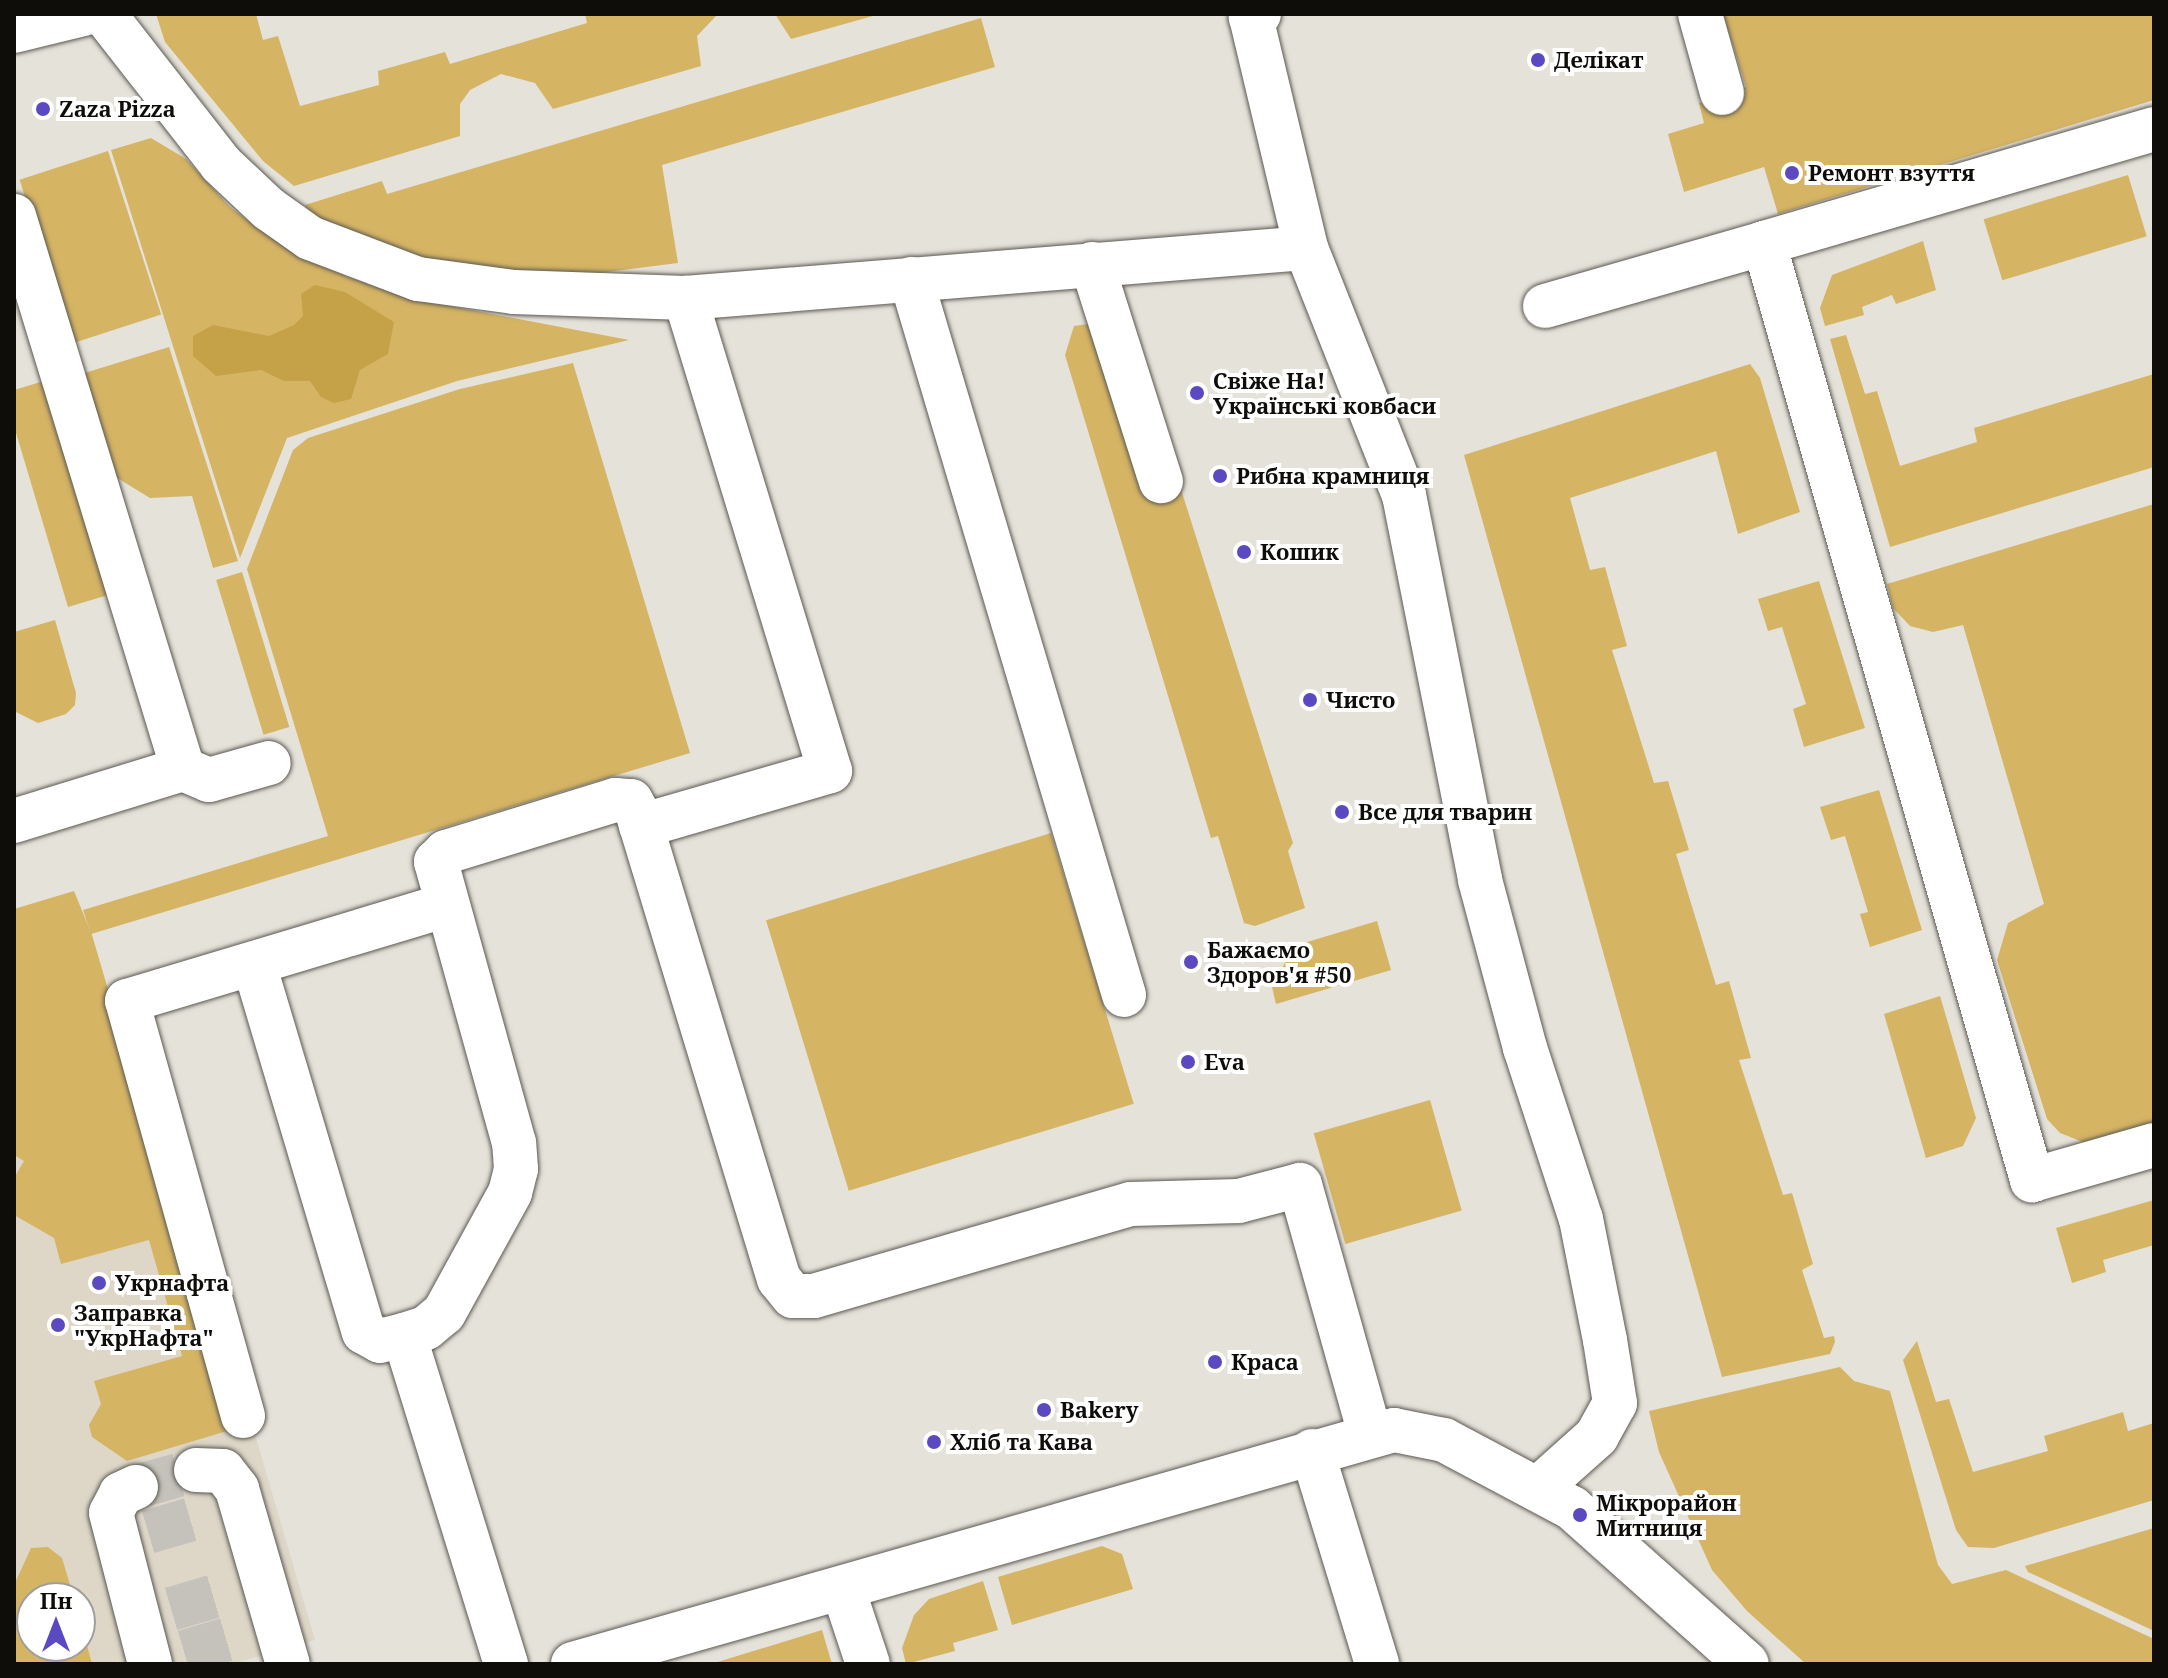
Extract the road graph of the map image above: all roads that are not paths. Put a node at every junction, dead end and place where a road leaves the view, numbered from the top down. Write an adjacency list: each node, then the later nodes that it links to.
1 (84, 14): 5 (lane)
2 (104, 14): 13 (lane)
3 (1259, 14): 10 (lane)
4 (1700, 14): 6 (lane)
5 (14, 31)
6 (1722, 93)
7 (2154, 129): 9 (lane)
8 (14, 216): 17 (lane)
9 (1764, 243): 14 (lane); 23 (lane)
10 (1306, 248): 11 (lane); 30 (lane)
11 (1092, 264): 12 (lane); 15 (lane)
12 (911, 279): 13 (lane); 22 (lane)
13 (685, 298): 19 (lane)
14 (1545, 306)
15 (1161, 481)
16 (269, 763): 17 (lane)
17 (183, 769): 18 (lane)
18 (14, 821)
19 (641, 826): 20 (lane); 26 (lane)
20 (444, 906): 21 (lane); 24 (lane)
21 (254, 964): 24 (lane); 25 (lane)
22 (1124, 995)
23 (2154, 1145)
24 (404, 1335): 34 (lane)
25 (243, 1416)
26 (1370, 1434): 27 (lane); 30 (lane)
27 (1312, 1451): 31 (lane); 37 (lane)
28 (196, 1470): 32 (lane)
29 (136, 1487): 33 (lane)
30 (1540, 1487): 38 (lane)
31 (843, 1589): 35 (lane); 36 (lane)
32 (270, 1641)
33 (162, 1659)
34 (506, 1664)
35 (573, 1664)
36 (868, 1664)
37 (1377, 1664)
38 (1747, 1664)

